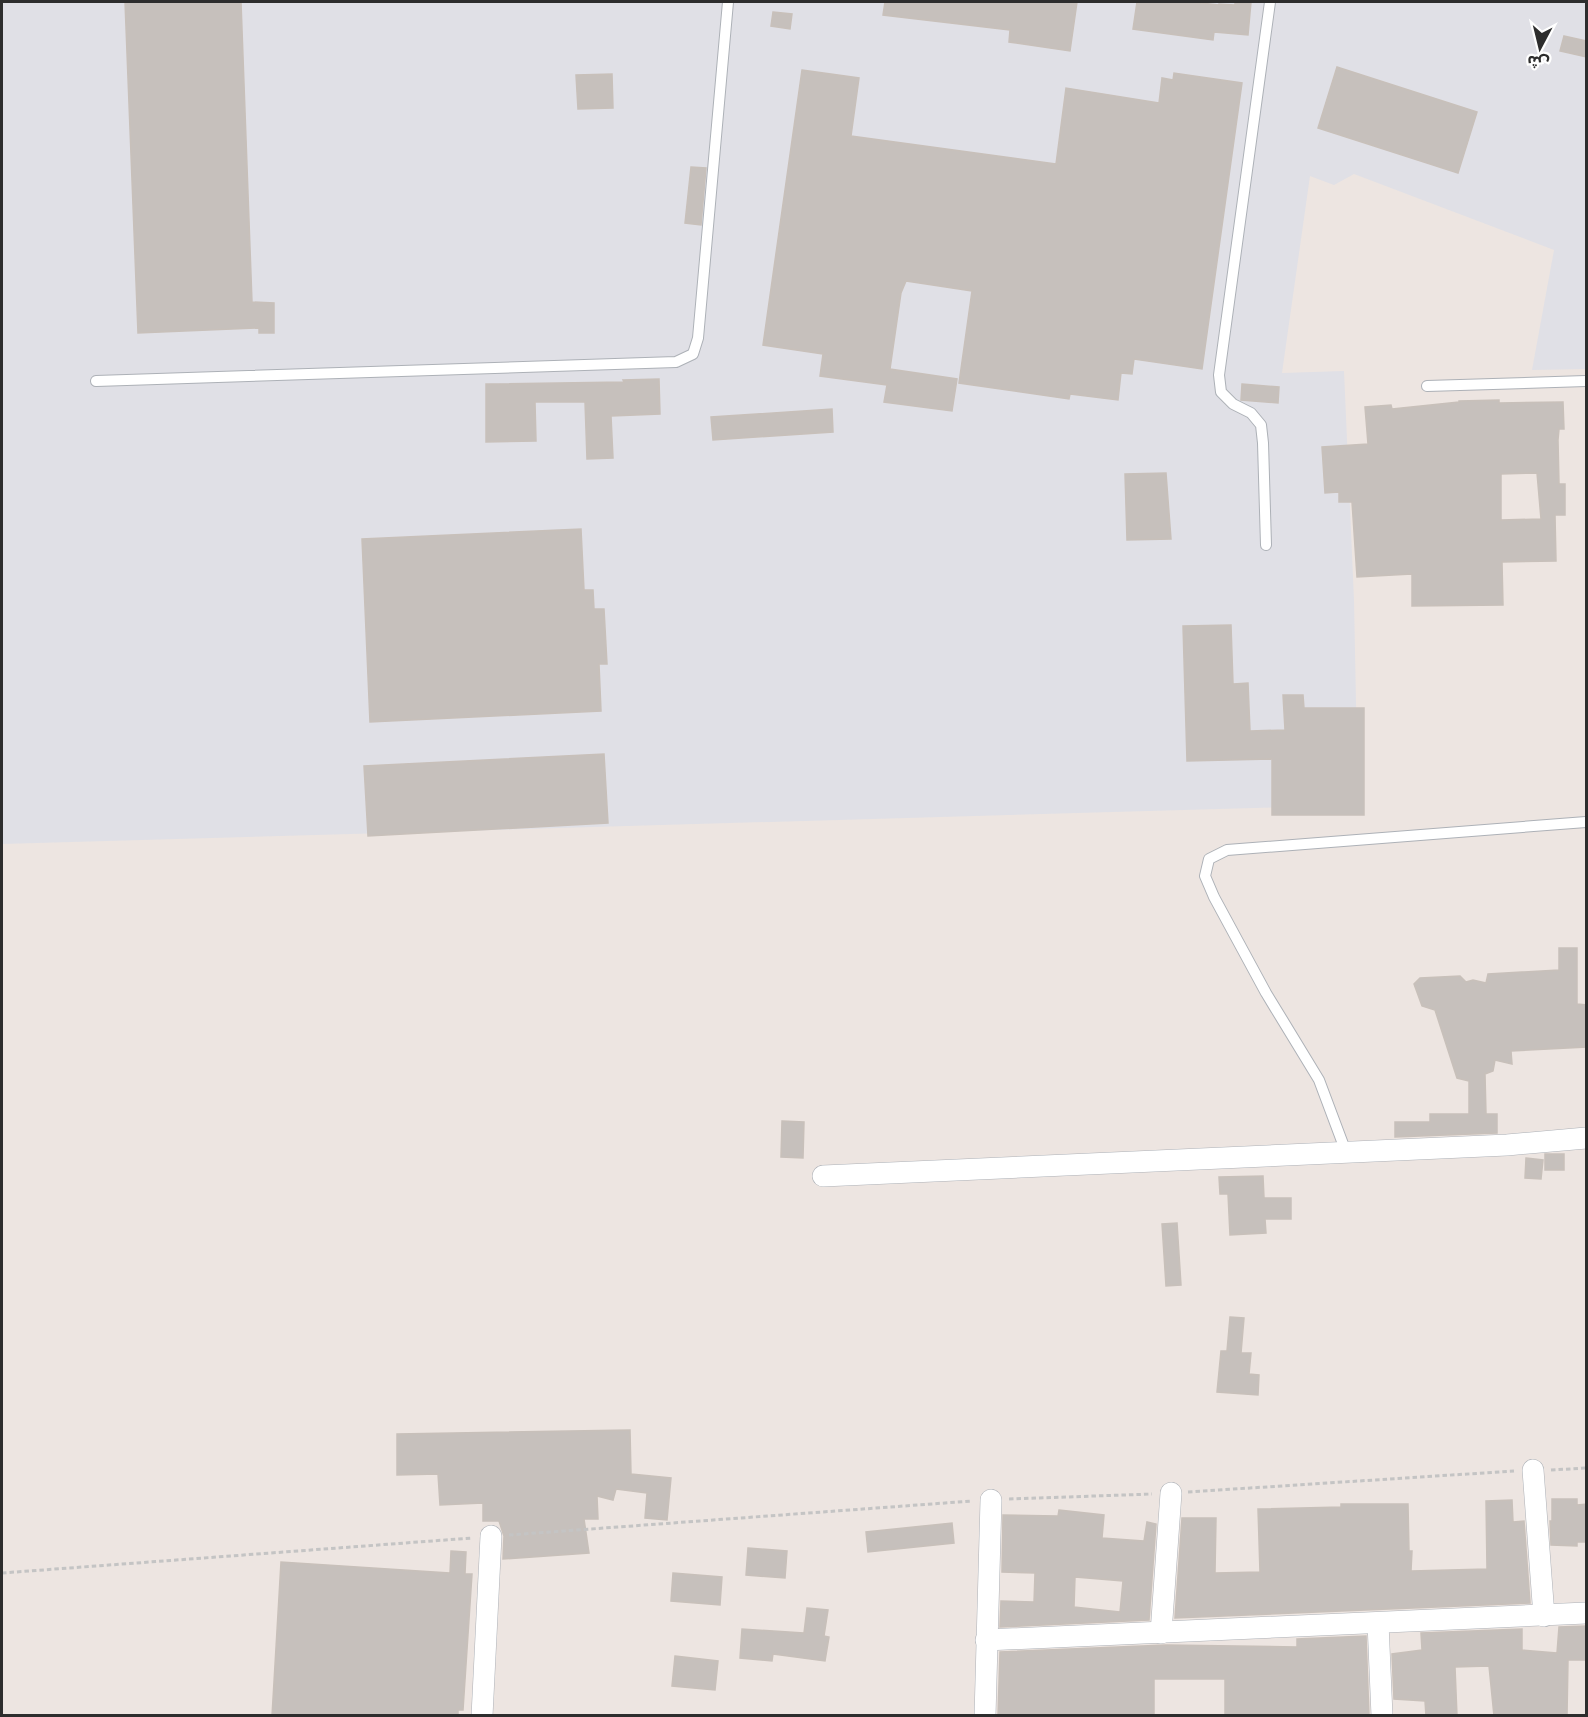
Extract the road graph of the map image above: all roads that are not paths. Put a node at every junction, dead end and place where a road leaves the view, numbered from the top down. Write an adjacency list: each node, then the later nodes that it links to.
1 (728, 2): 3 (lane)
2 (1270, 2): 6 (lane)
3 (96, 381)
4 (1587, 381): 5 (lane)
5 (1427, 386)
6 (1266, 545)
7 (1587, 822): 9 (lane)
8 (1587, 1138): 9 (street)
9 (1346, 1152): 10 (street)
10 (823, 1176)
11 (1533, 1470): 16 (street)
12 (1171, 1493): 18 (street)
13 (991, 1500): 19 (street)
14 (491, 1536): 20 (street)
15 (1587, 1612): 16 (street)
16 (1544, 1616): 17 (street)
17 (1378, 1623): 18 (street); 22 (street)
18 (1161, 1633): 19 (street)
19 (986, 1640): 21 (street)
20 (482, 1716)
21 (985, 1716)
22 (1382, 1716)

